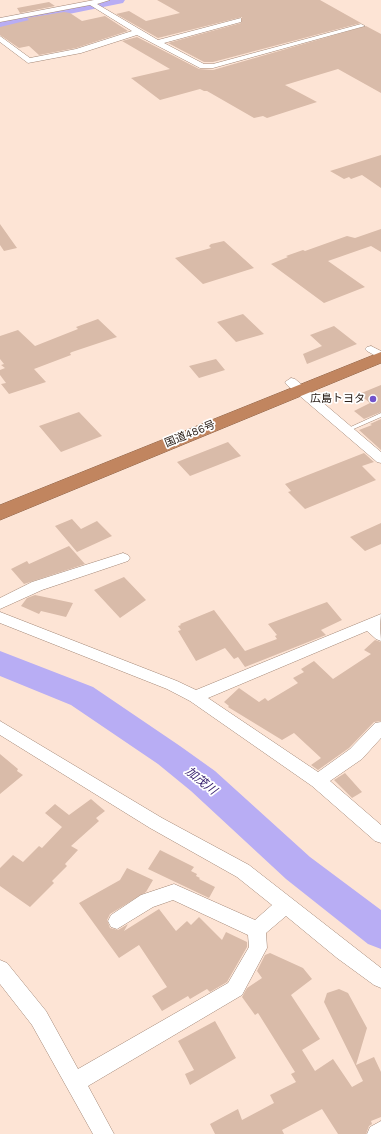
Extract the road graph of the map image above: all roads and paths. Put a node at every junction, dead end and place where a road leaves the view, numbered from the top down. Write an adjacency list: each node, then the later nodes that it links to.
1 (106, 0): 2 (street)
2 (93, 4): 3 (street); 6 (street)
3 (0, 20)
4 (238, 20): 8 (street)
5 (361, 26): 8 (street)
6 (138, 32): 7 (street); 8 (street)
7 (0, 38)
8 (158, 42)
9 (378, 352): 10 (highway, 国道486号)
10 (295, 386): 12 (street); 14 (highway, 国道486号); 15 (highway, 国道486号)
11 (381, 415): 12 (lane)
12 (347, 430): 13 (street)
13 (380, 456)
14 (0, 499)
15 (0, 513)
16 (124, 558): 17 (street)
17 (0, 604)
18 (0, 617): 21 (street)
19 (375, 622): 20 (street); 21 (street)
20 (381, 635)
21 (195, 698): 24 (street)
22 (0, 727): 26 (street)
23 (381, 728): 24 (street)
24 (318, 781): 25 (street)
25 (381, 836)
26 (285, 905): 28 (street); 30 (street)
27 (116, 921): 28 (street)
28 (257, 930): 31 (street)
29 (0, 969): 31 (street)
30 (381, 979)
31 (75, 1082): 33 (street)
32 (381, 1131): 34 (street)
33 (103, 1134)
34 (377, 1134)

